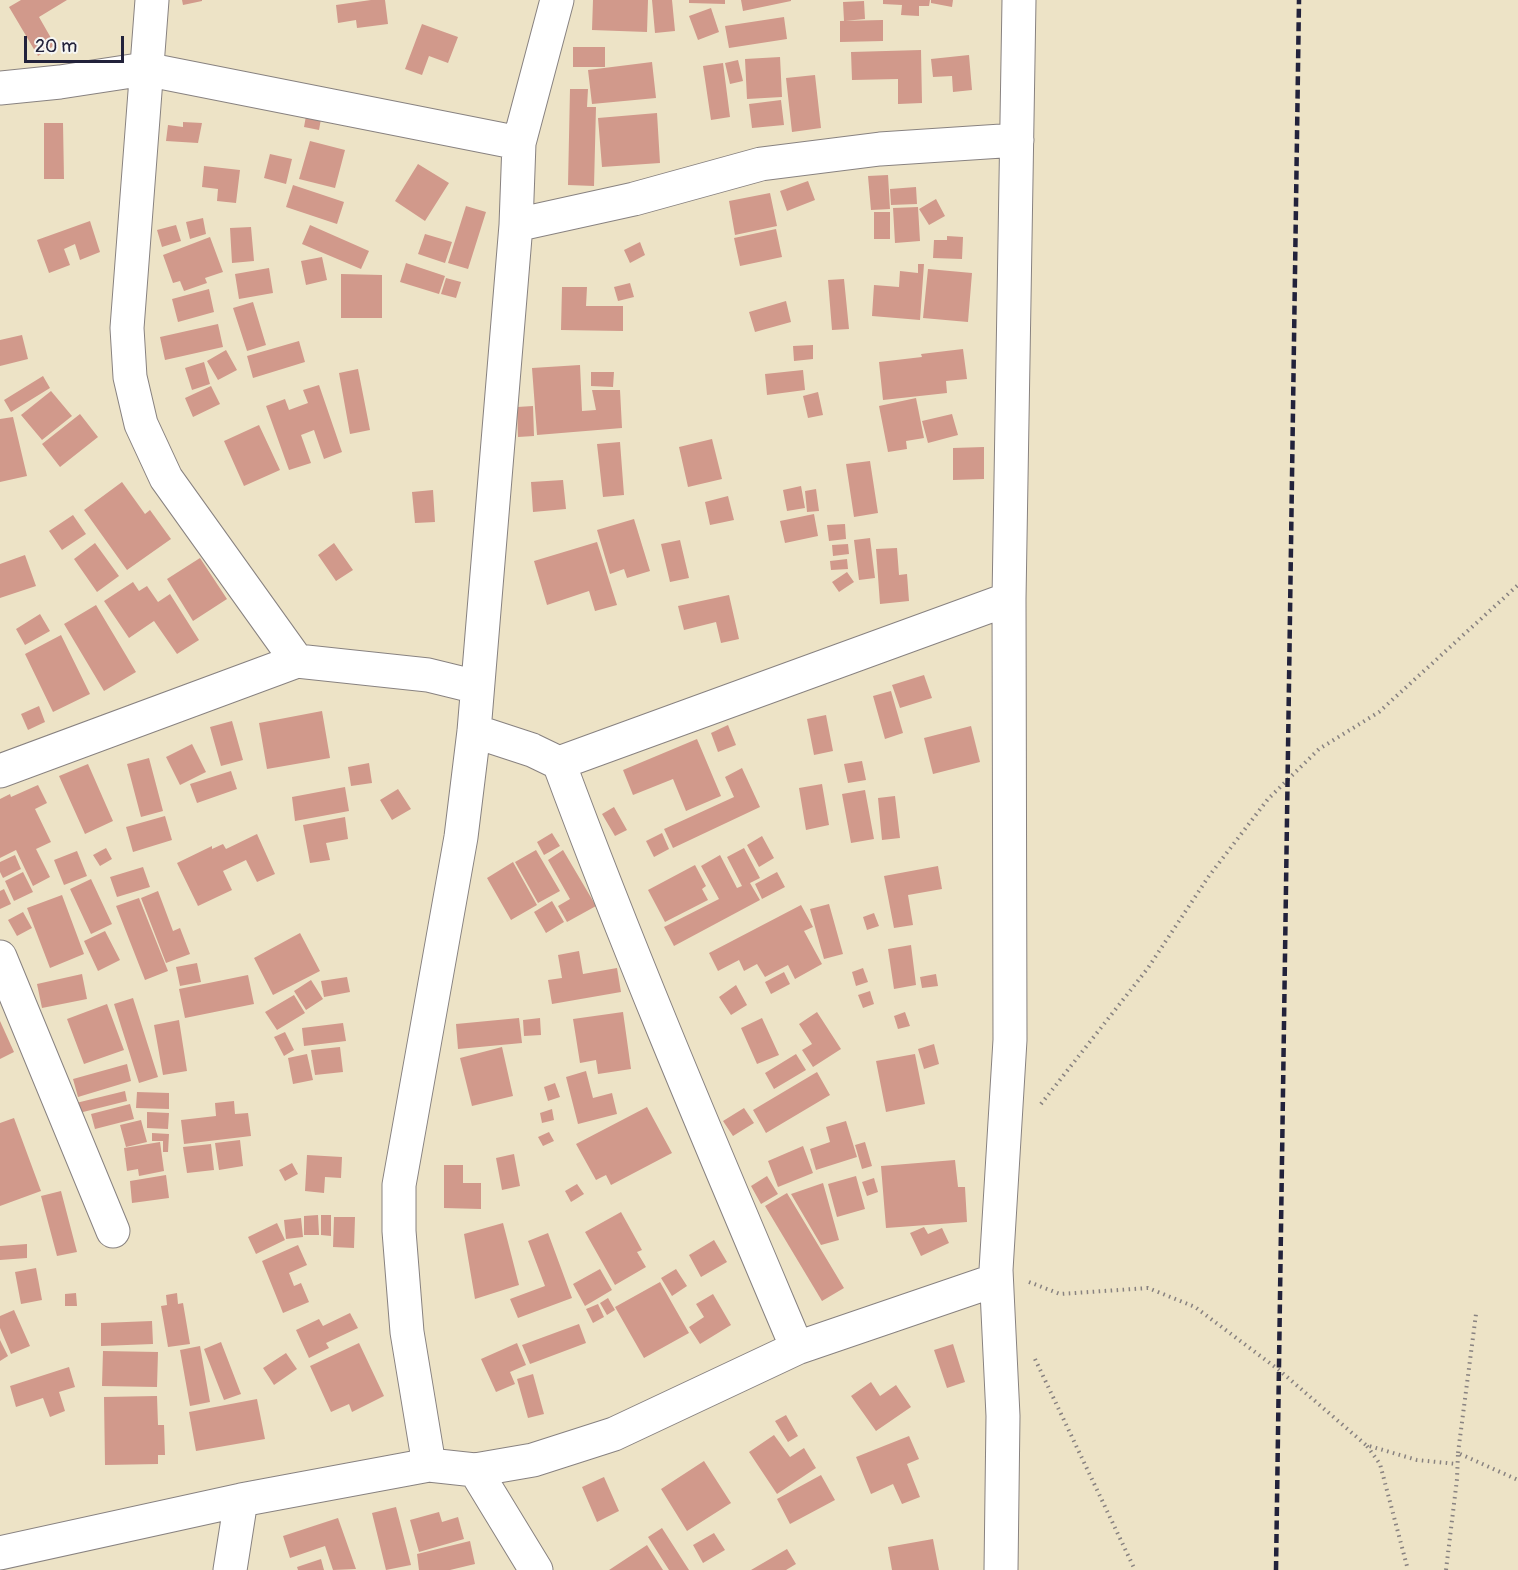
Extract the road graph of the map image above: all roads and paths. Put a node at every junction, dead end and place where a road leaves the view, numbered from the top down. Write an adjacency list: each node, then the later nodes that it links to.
1 (152, 0): 4 (street)
2 (557, 0): 7 (street)
3 (1018, 0): 6 (street)
4 (145, 69): 5 (street); 7 (street); 11 (street)
5 (0, 88)
6 (1017, 140): 8 (street); 10 (street)
7 (519, 143): 8 (street)
8 (516, 225): 12 (street)
9 (1518, 585): 17 (path)
10 (1009, 599): 14 (street); 19 (street)
11 (297, 661): 12 (street); 15 (street)
12 (477, 687): 13 (street)
13 (474, 731): 14 (street); 26 (street)
14 (559, 763): 21 (street)
15 (0, 771)
16 (0, 957): 18 (street)
17 (1034, 1113)
18 (113, 1231)
19 (996, 1275): 21 (street); 23 (path); 33 (street)
20 (1476, 1314): 24 (path)
21 (797, 1348): 27 (street)
22 (1035, 1359): 34 (path)
23 (1366, 1445): 25 (path); 35 (path)
24 (1458, 1453): 25 (path); 28 (path)
25 (1456, 1464): 36 (path)
26 (429, 1465): 27 (street); 29 (street)
27 (475, 1470): 32 (street)
28 (1518, 1480)
29 (242, 1500): 30 (street); 31 (street)
30 (0, 1553)
31 (230, 1570)
32 (536, 1570)
33 (1001, 1570)
34 (1135, 1570)
35 (1408, 1570)
36 (1446, 1570)

